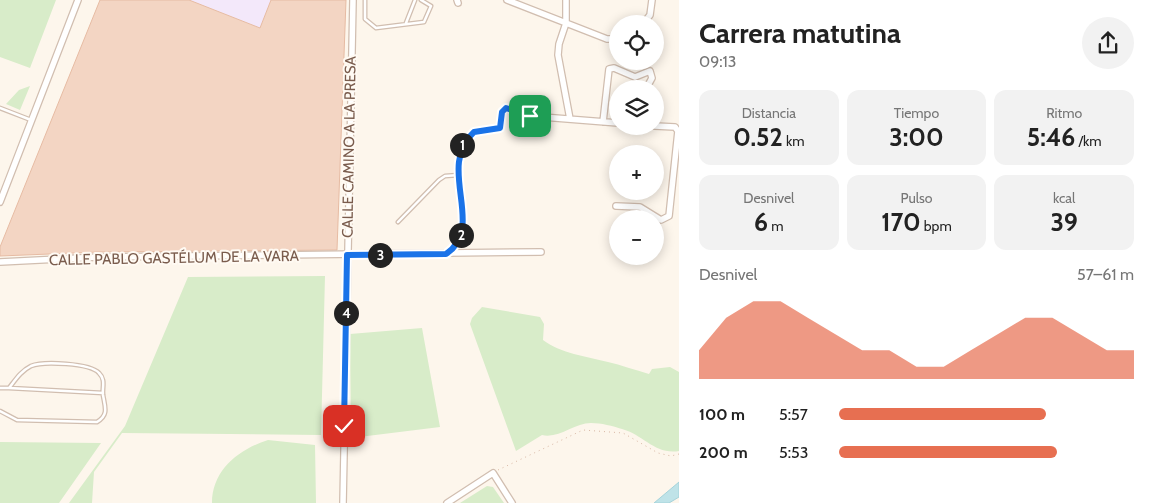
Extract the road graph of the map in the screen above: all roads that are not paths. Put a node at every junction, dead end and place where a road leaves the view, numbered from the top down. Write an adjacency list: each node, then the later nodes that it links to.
1 (78, 0): 16 (street)
2 (352, 0): 26 (street, CALLE CAMINO A LA PRESA)
3 (365, 0): 10 (lane)
4 (415, 0): 10 (lane)
5 (422, 0): 10 (lane)
6 (508, 0): 11 (street)
7 (566, 0): 11 (street)
8 (652, 0): 9 (street)
9 (650, 15)
10 (406, 23)
11 (566, 23): 12 (street); 15 (street)
12 (609, 39)
13 (651, 80): 17 (street)
14 (0, 108): 16 (lane)
15 (570, 119): 17 (street); 20 (street)
16 (31, 120): 21 (street)
17 (603, 122): 18 (street)
18 (609, 122)
19 (664, 126): 22 (street)
20 (458, 175): 23 (lane); 25 (street)
21 (0, 202)
22 (616, 206)
23 (398, 222)
24 (542, 252): 25 (street, CALLE PABLO GASTÉLUM DE LA VARA)
25 (446, 254): 26 (street, CALLE PABLO GASTÉLUM DE LA VARA)
26 (347, 255): 27 (street, CALLE PABLO GASTÉLUM DE LA VARA); 32 (street, CALLE CAMINO A LA PRESA)
27 (0, 262)
28 (0, 388): 29 (lane)
29 (9, 388): 30 (lane); 30 (lane)
30 (103, 393): 31 (lane)
31 (0, 411)
32 (343, 503)
33 (447, 503): 34 (street)
34 (512, 503)

